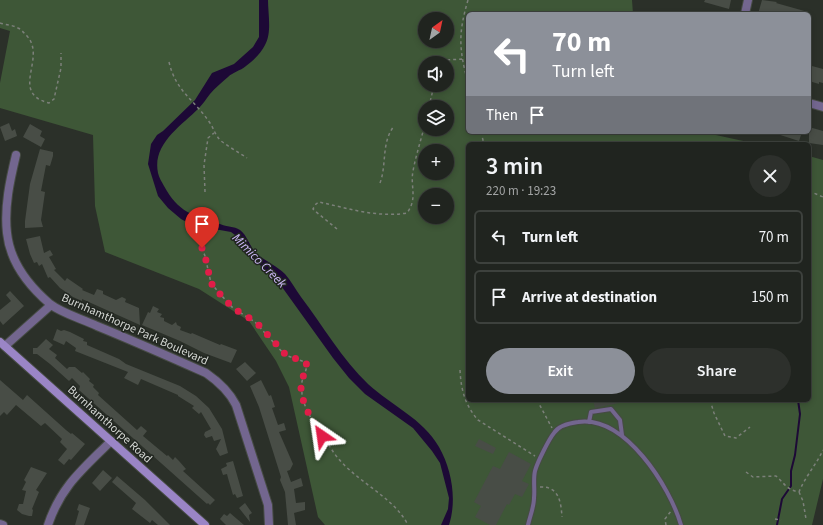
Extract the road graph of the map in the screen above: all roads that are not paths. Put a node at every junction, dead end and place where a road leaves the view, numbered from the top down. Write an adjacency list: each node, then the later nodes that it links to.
1 (748, 0): 2 (street)
2 (745, 12)
3 (811, 104): 4 (street)
4 (823, 107)
5 (16, 155): 6 (street, Burnhamthorpe Park Boulevard)
6 (52, 305): 7 (street); 13 (street, Burnhamthorpe Park Boulevard)
7 (2, 344): 10 (main road, Burnhamthorpe Road)
8 (589, 422): 9 (lane); 9 (lane); 14 (lane)
9 (622, 435): 15 (lane)
10 (111, 441): 11 (street); 12 (main road, Burnhamthorpe Road)
11 (48, 525)
12 (204, 525)
13 (269, 525)
14 (528, 525)
15 (681, 525)

